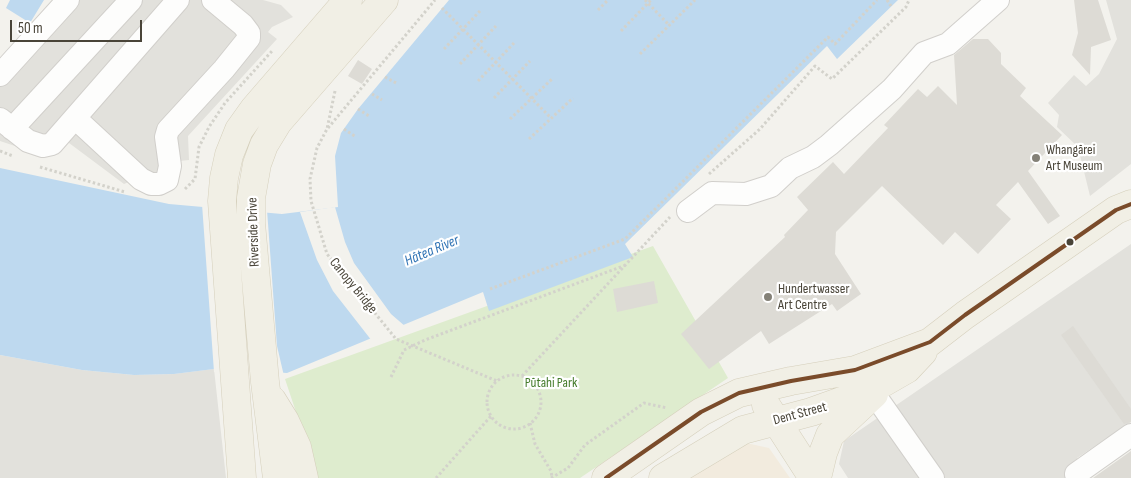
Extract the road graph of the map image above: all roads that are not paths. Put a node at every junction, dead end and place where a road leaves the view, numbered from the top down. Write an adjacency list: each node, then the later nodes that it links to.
1 (68, 0): 8 (lane)
2 (131, 0): 10 (lane)
3 (213, 0): 9 (lane)
4 (348, 0): 20 (main road, Riverside Drive)
5 (998, 0): 12 (lane)
6 (174, 1): 9 (lane)
7 (379, 2): 14 (main road, Riverside Drive)
8 (0, 75)
9 (75, 118): 10 (lane)
10 (6, 124)
11 (1126, 202): 13 (main road, Dent Street)
12 (679, 214)
13 (930, 342): 15 (main road, Dent Street); 16 (main road, Dent Street)
14 (265, 386): 21 (main road, Riverside Drive); 22 (main road)
15 (881, 388): 17 (main road, Dent Street); 26 (main road); 27 (lane)
16 (756, 389): 17 (main road); 23 (main road, Dent Street)
17 (775, 420): 24 (main road, Dent Street); 25 (main road)
18 (1131, 435): 19 (lane)
19 (1076, 474)
20 (242, 478)
21 (276, 478)
22 (304, 478)
23 (606, 478)
24 (663, 478)
25 (813, 478)
26 (817, 478)
27 (933, 478)

